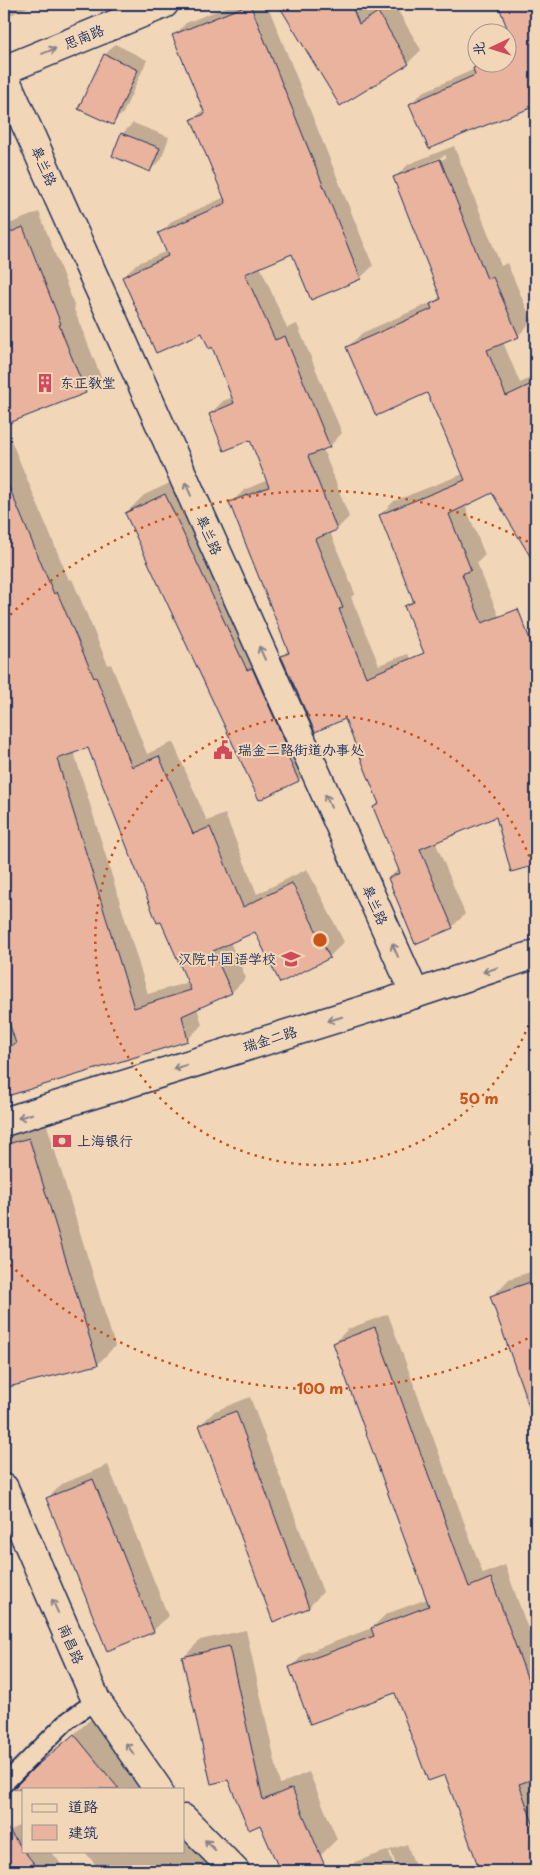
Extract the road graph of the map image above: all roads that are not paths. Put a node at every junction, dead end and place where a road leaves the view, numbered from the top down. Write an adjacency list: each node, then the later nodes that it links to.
1 (164, 4): 2 (street, 思南路, one-way to 1)
2 (4, 70)
3 (4, 76): 5 (street, 皋兰路, one-way to 3)
4 (536, 954): 5 (street, 瑞金二路, one-way to 5)
5 (415, 994): 6 (street, 瑞金二路, one-way to 6)
6 (4, 1122)
7 (4, 1488): 8 (street, 南昌路, one-way to 7)
8 (96, 1700): 9 (lane); 10 (street, 南昌路, one-way to 8)
9 (4, 1784)
10 (157, 1788)
11 (185, 1820): 12 (street, one-way to 11)
12 (235, 1871)

